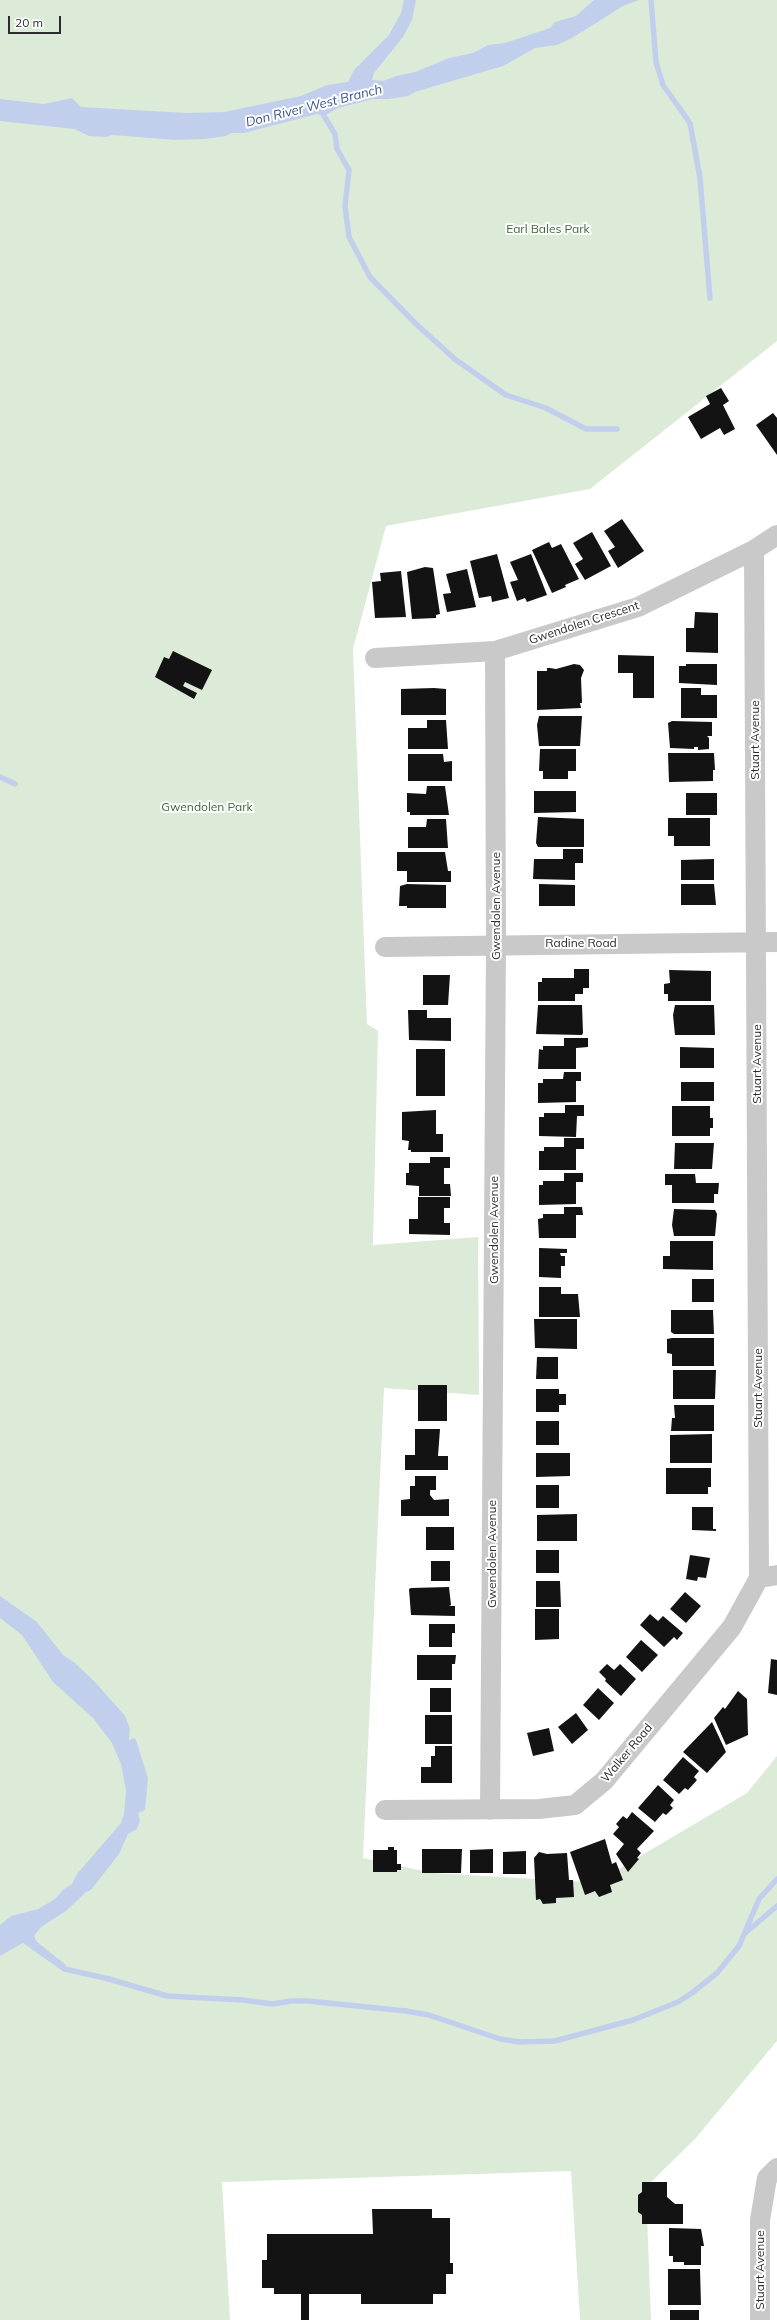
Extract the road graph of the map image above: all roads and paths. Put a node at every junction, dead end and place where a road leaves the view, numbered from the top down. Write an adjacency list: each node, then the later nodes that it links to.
1 (777, 535): 2 (street, Gwendolen Crescent)
2 (754, 550): 3 (street, Gwendolen Crescent); 5 (street, Stuart Avenue)
3 (496, 651): 4 (street, Gwendolen Crescent); 7 (street, Gwendolen Avenue)
4 (375, 658)
5 (757, 942): 6 (street, Radine Road); 7 (street, Radine Road); 9 (street, Stuart Avenue)
6 (777, 942)
7 (496, 944): 8 (street, Radine Road); 11 (street, Gwendolen Avenue)
8 (385, 947)
9 (768, 1576): 11 (street, Walker Road)
10 (385, 1810): 11 (street, Walker Road)
11 (490, 1810)
12 (777, 2168): 13 (street, Stuart Avenue)
13 (760, 2320)

